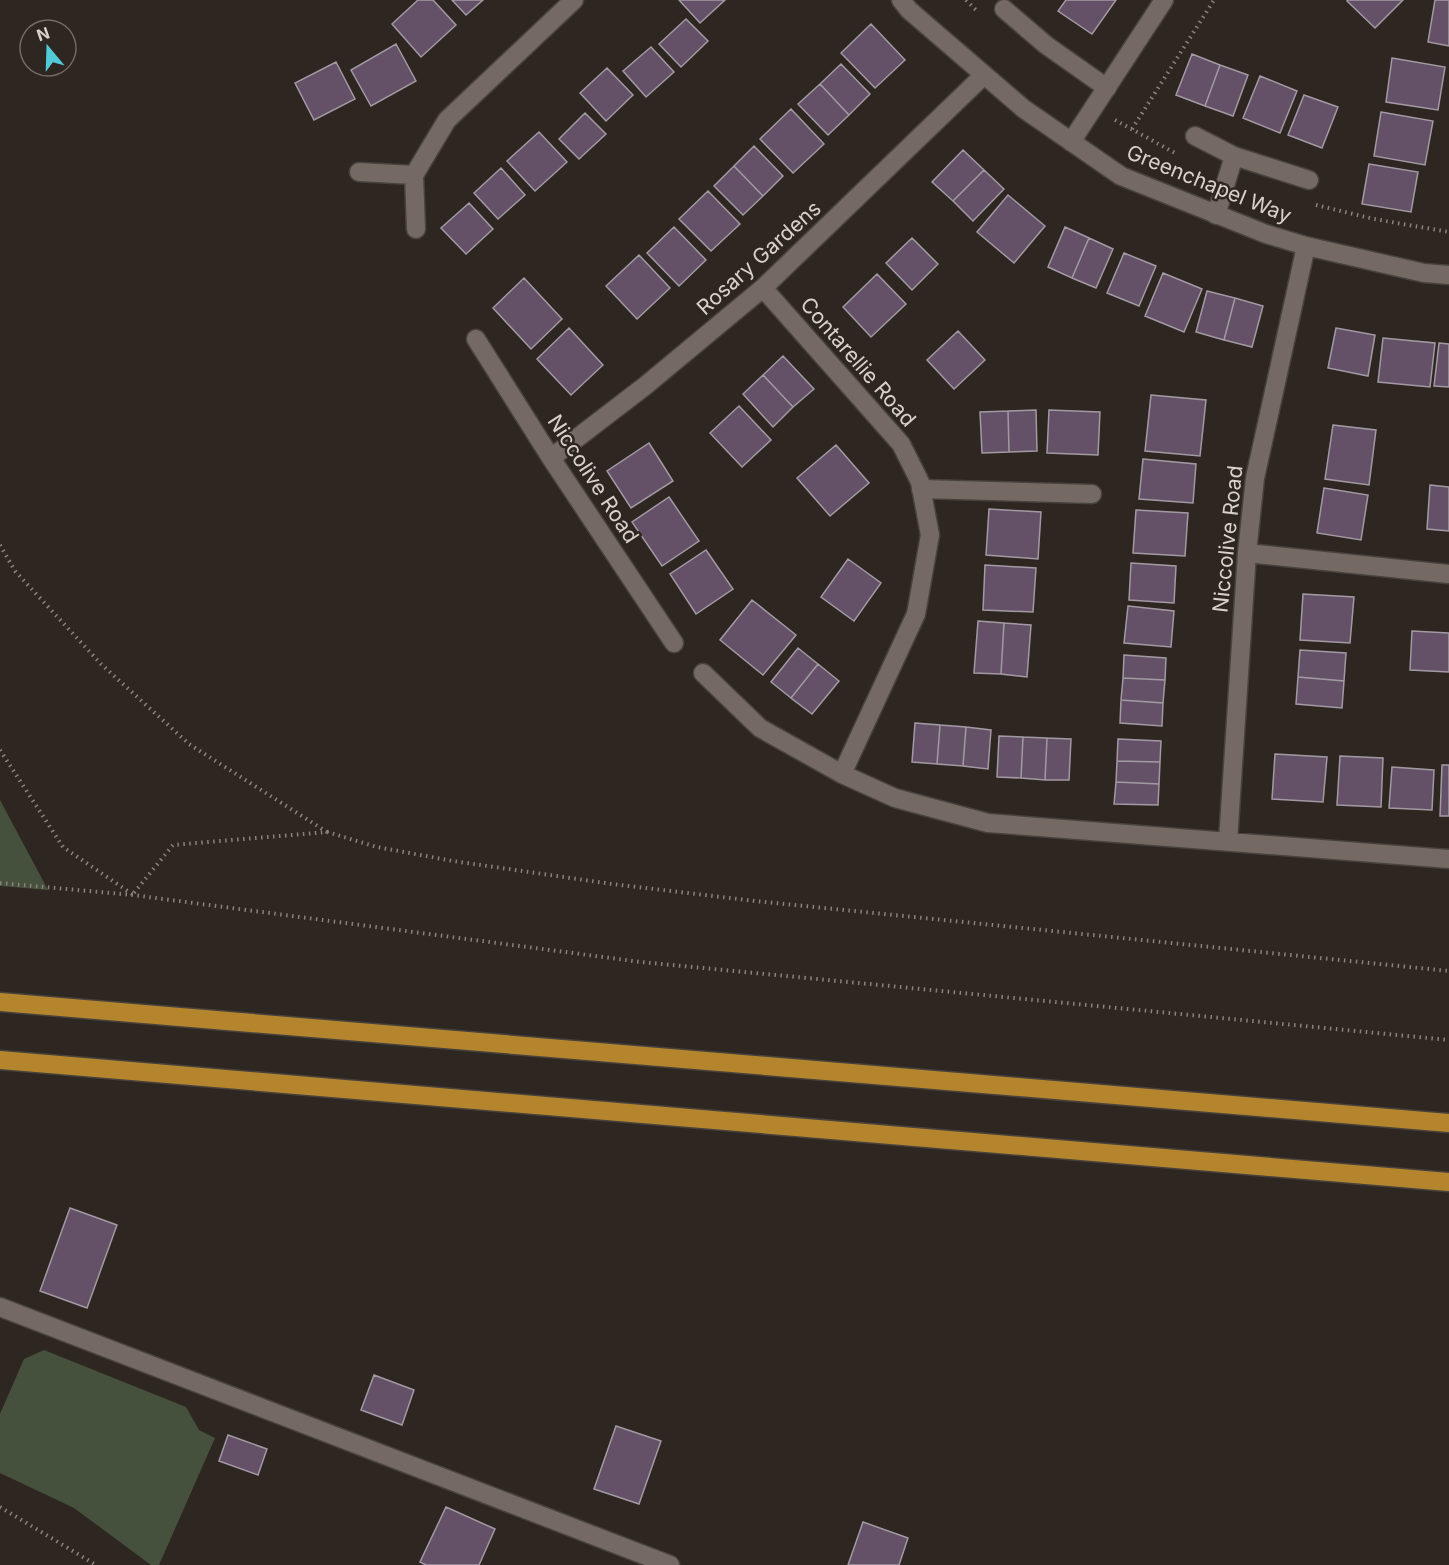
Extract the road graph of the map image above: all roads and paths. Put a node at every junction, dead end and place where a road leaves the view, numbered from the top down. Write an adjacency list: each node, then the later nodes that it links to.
1 (574, 0): 13 (street)
2 (902, 0): 6 (street, Greenchapel Way)
3 (1164, 0): 7 (street)
4 (1214, 0): 8 (path)
5 (1004, 9): 7 (street)
6 (984, 75): 10 (street, Greenchapel Way); 19 (street, Rosary Gardens)
7 (1107, 88): 10 (street)
8 (1132, 129)
9 (1195, 136): 11 (street)
10 (1071, 142): 15 (street, Greenchapel Way)
11 (1234, 156): 14 (street); 15 (street)
12 (359, 172): 13 (street)
13 (414, 175): 16 (street)
14 (1309, 180)
15 (1216, 215): 17 (street, Greenchapel Way)
16 (416, 229)
17 (1306, 246): 18 (street, Greenchapel Way); 25 (street, Niccolive Road)
18 (1449, 275)
19 (763, 288): 21 (street, Rosary Gardens); 22 (street, Contarellie Road)
20 (476, 339): 21 (street, Niccolive Road)
21 (551, 458): 27 (street, Niccolive Road)
22 (921, 489): 23 (street); 30 (street, Contarellie Road)
23 (1092, 494)
24 (0, 545): 31 (path)
25 (1247, 553): 26 (street); 32 (street, Niccolive Road)
26 (1449, 574)
27 (674, 643)
28 (703, 673): 30 (street)
29 (0, 750): 35 (path)
30 (842, 774): 32 (street)
31 (327, 832): 35 (path); 36 (path)
32 (1228, 841): 33 (street)
33 (1449, 860)
34 (0, 883): 35 (path)
35 (133, 895): 38 (path)
36 (1449, 971)
37 (0, 1002): 40 (highway)
38 (1449, 1040)
39 (0, 1060): 41 (highway)
40 (1449, 1123)
41 (1449, 1182)
42 (0, 1307): 45 (street)
43 (0, 1507): 44 (path)
44 (96, 1565)
45 (670, 1565)

